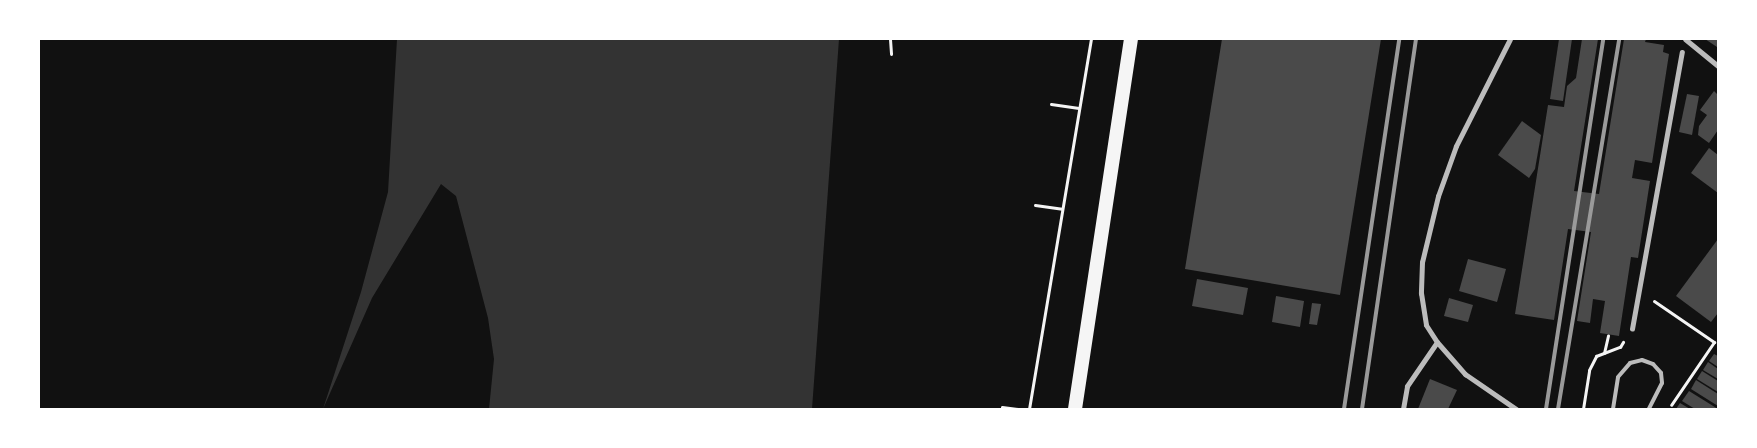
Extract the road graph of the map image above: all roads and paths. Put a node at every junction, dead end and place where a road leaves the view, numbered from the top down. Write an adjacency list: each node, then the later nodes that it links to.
1 (890, 39): 7 (path)
2 (1091, 39): 10 (path)
3 (1131, 39): 21 (highway)
4 (1510, 39): 16 (street)
5 (1685, 39): 8 (street)
6 (1682, 52): 13 (street)
7 (890, 54)
8 (1718, 66)
9 (1051, 104): 10 (path)
10 (1079, 108): 12 (path)
11 (1035, 204): 12 (path)
12 (1062, 209): 20 (path)
13 (1632, 329)
14 (1608, 335): 17 (path)
15 (1704, 336): 26 (path)
16 (1437, 342): 22 (street); 23 (street)
17 (1604, 353)
18 (1002, 407): 19 (path)
19 (1018, 409)
20 (1029, 409)
21 (1075, 409)
22 (1403, 409)
23 (1516, 409)
24 (1613, 409): 25 (lane)
25 (1649, 409)
26 (1668, 409)

